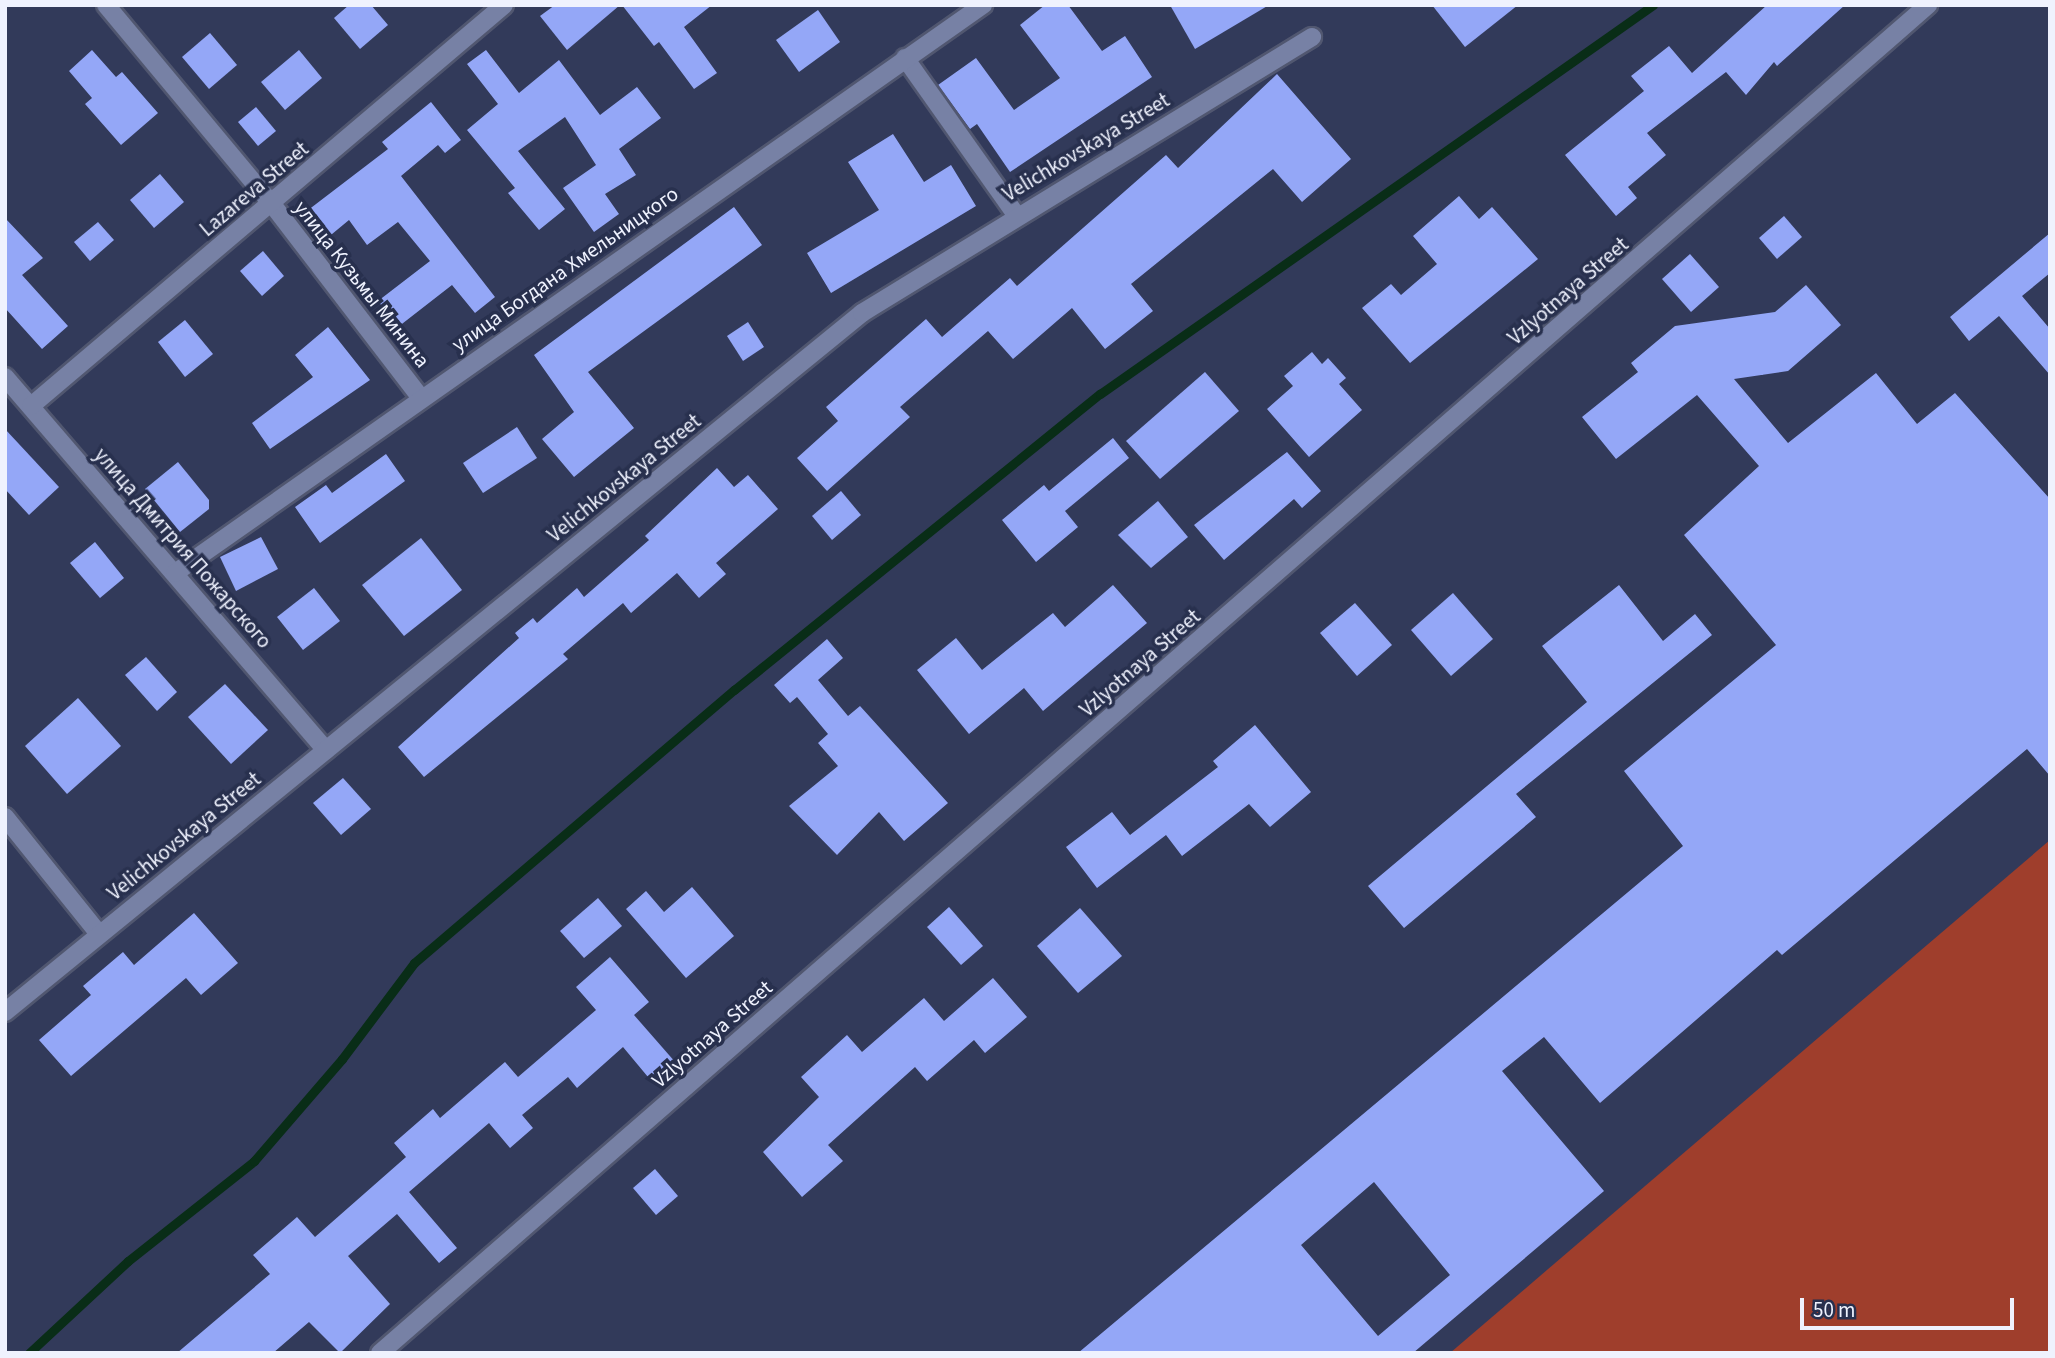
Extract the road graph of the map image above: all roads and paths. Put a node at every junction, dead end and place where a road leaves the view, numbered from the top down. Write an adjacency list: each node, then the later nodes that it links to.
1 (106, 5): 8 (street, улица Кузьмы Минина)
2 (504, 5): 8 (street, Lazareva Street)
3 (983, 5): 5 (street, улица Богдана Хмельницкого)
4 (1928, 5): 18 (street, Vzlyotnaya Street)
5 (958, 12): 7 (street, улица Богдана Хмельницкого)
6 (1312, 37): 9 (street, Velichkovskaya Street)
7 (905, 58): 9 (street); 11 (street, улица Богдана Хмельницкого)
8 (272, 204): 11 (street, улица Кузьмы Минина); 12 (street, Lazareva Street)
9 (1016, 215): 14 (street, Velichkovskaya Street)
10 (5, 377): 12 (street, улица Дмитрия Пожарского)
11 (421, 398): 13 (street, улица Богдана Хмельницкого)
12 (31, 406): 13 (street, улица Дмитрия Пожарского)
13 (175, 573): 14 (street, улица Дмитрия Пожарского)
14 (326, 750): 16 (street, Velichkovskaya Street)
15 (5, 817): 16 (street)
16 (99, 934): 17 (street, Velichkovskaya Street)
17 (5, 1012)
18 (380, 1353)

